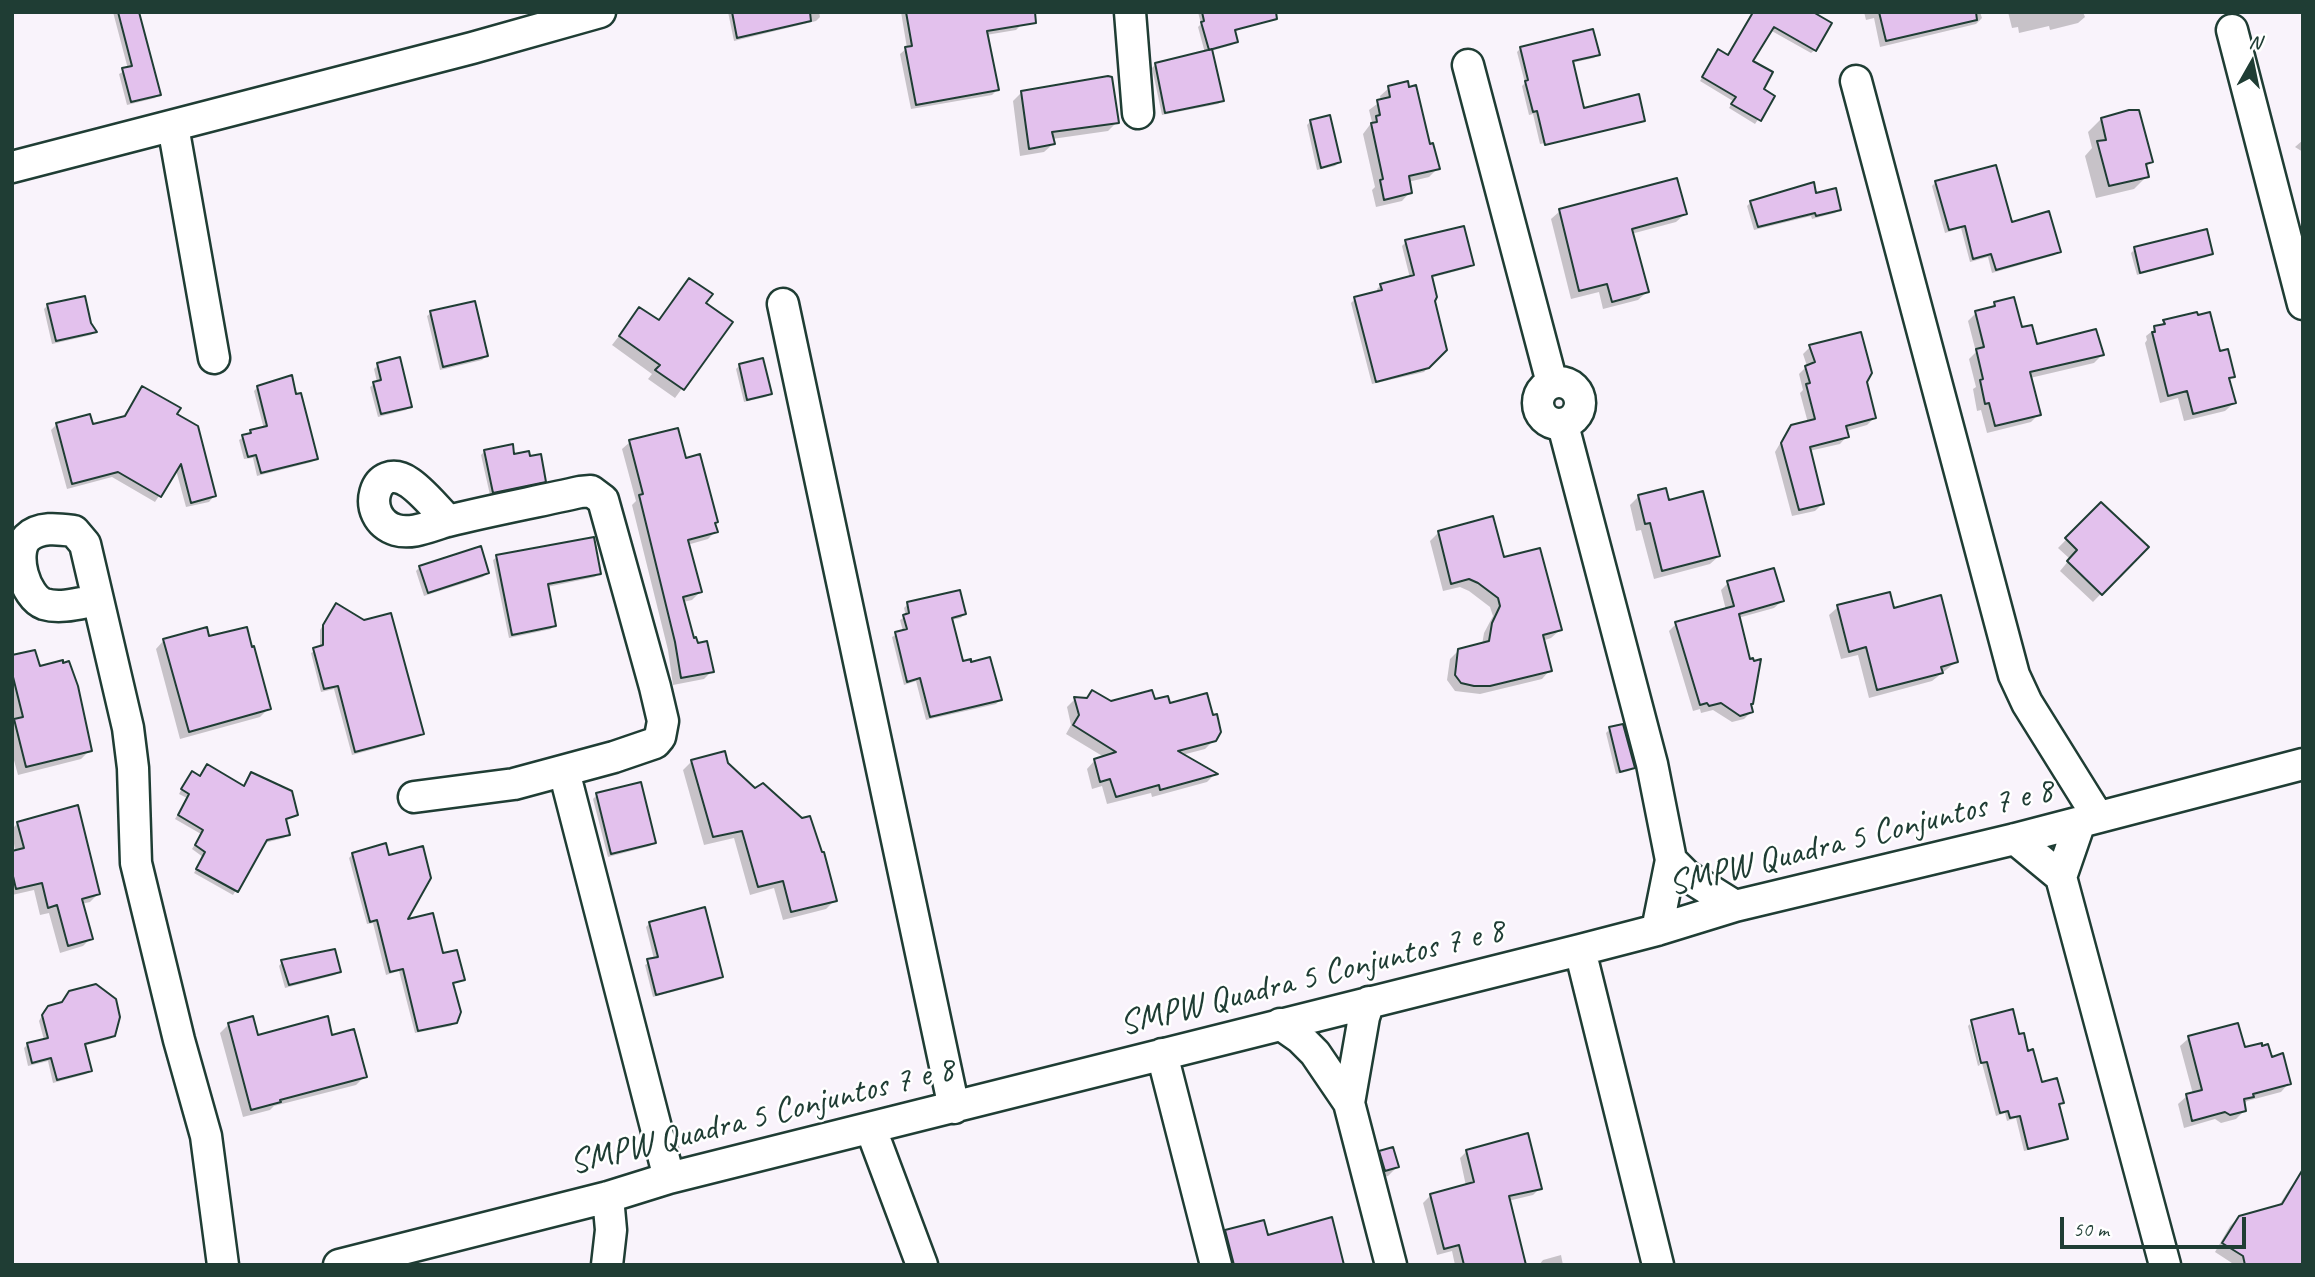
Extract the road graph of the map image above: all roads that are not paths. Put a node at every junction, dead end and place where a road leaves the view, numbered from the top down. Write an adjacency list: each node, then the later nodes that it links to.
1 (600, 12): 7 (street)
2 (1130, 12): 6 (street)
3 (2232, 30): 10 (street)
4 (1468, 65): 19 (street)
5 (1856, 81): 17 (street)
6 (1138, 113)
7 (173, 126): 8 (street); 11 (street)
8 (12, 167)
9 (783, 304): 28 (street)
10 (2303, 304)
11 (214, 358)
12 (448, 521): 15 (street)
13 (97, 600): 32 (street)
14 (2303, 764): 17 (street, SMPW Quadra 5 Conjuntos 7 e 8)
15 (564, 771): 16 (street); 30 (street)
16 (414, 797)
17 (2089, 819): 18 (street, SMPW Quadra 5 Conjuntos 7 e 8); 20 (street)
18 (2015, 839): 20 (street); 21 (street, SMPW Quadra 5 Conjuntos 7 e 8)
19 (1671, 860): 21 (street); 22 (street)
20 (2062, 877): 39 (street)
21 (1735, 906): 22 (street, SMPW Quadra 5 Conjuntos 7 e 8)
22 (1657, 930): 23 (street, SMPW Quadra 5 Conjuntos 7 e 8)
23 (1580, 950): 24 (street, SMPW Quadra 5 Conjuntos 7 e 8); 38 (street)
24 (1369, 1002): 25 (street, SMPW Quadra 5 Conjuntos 7 e 8); 27 (street)
25 (1280, 1024): 26 (street, SMPW Quadra 5 Conjuntos 7 e 8); 27 (street)
26 (1162, 1054): 28 (street, SMPW Quadra 5 Conjuntos 7 e 8); 36 (street)
27 (1349, 1103): 37 (street)
28 (954, 1108): 29 (street, SMPW Quadra 5 Conjuntos 7 e 8)
29 (871, 1129): 30 (street, SMPW Quadra 5 Conjuntos 7 e 8); 35 (street)
30 (669, 1178): 31 (street, SMPW Quadra 5 Conjuntos 7 e 8)
31 (608, 1197): 33 (street, SMPW Quadra 5 Conjuntos 7 e 8); 34 (street)
32 (223, 1265)
33 (339, 1265)
34 (607, 1265)
35 (922, 1265)
36 (1216, 1265)
37 (1391, 1265)
38 (1658, 1265)
39 (2165, 1265)

